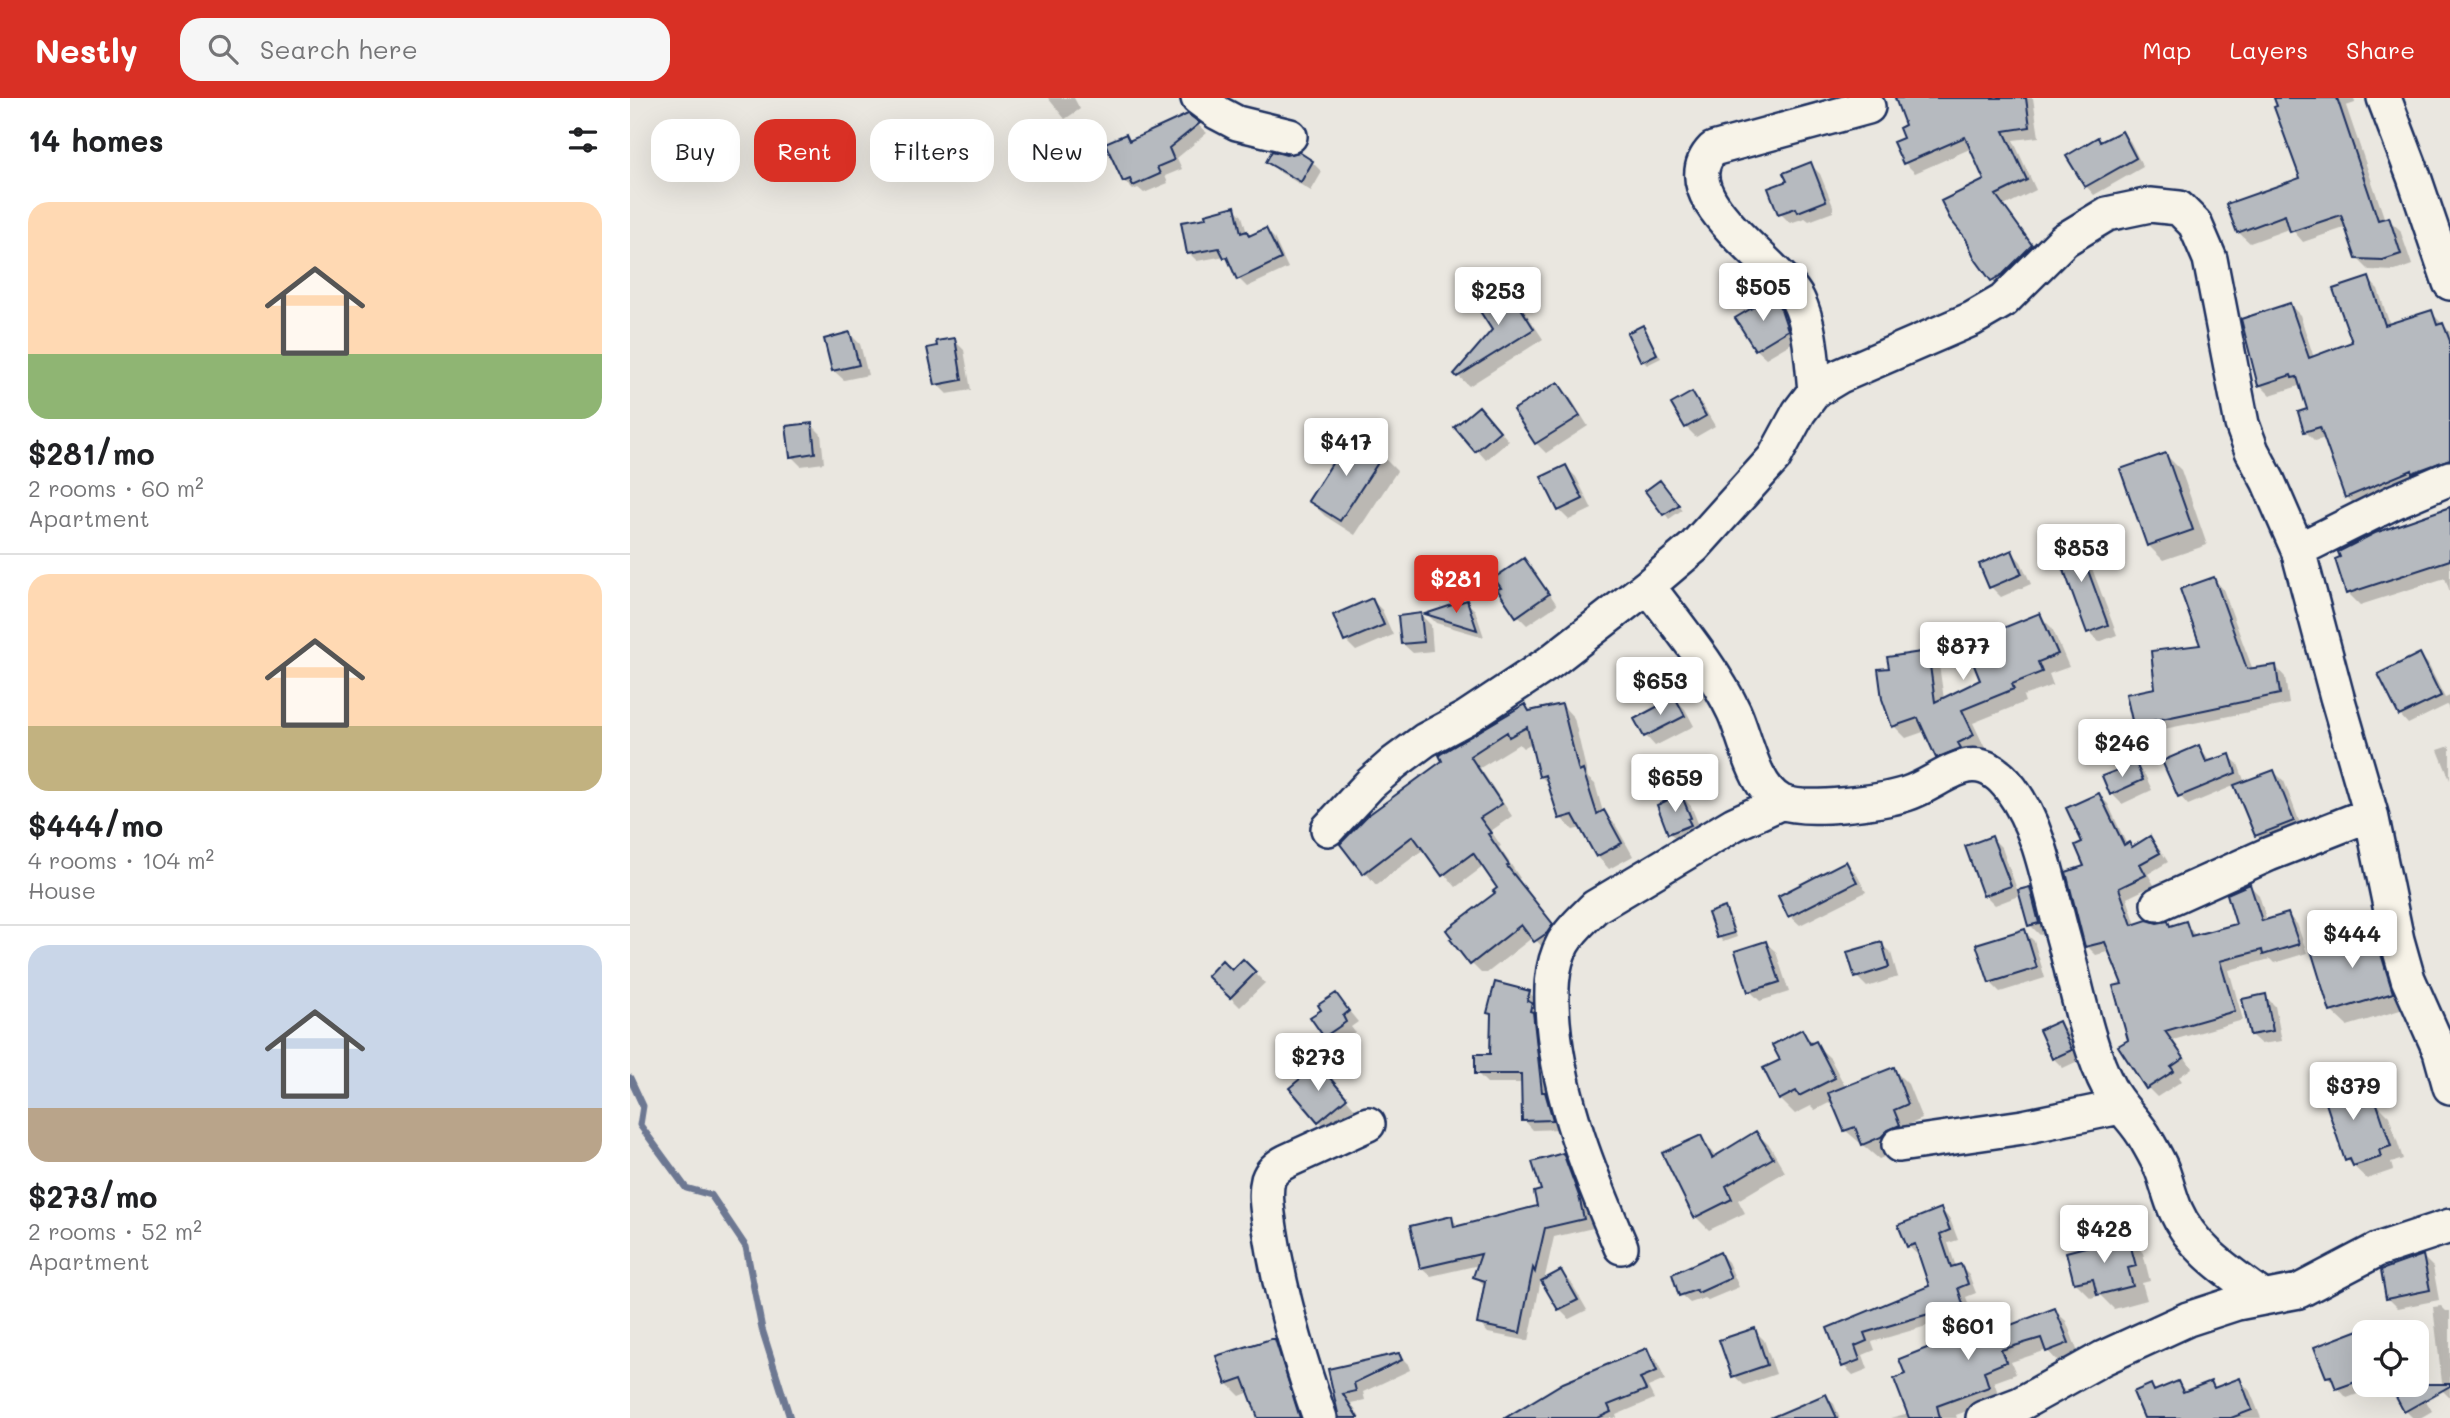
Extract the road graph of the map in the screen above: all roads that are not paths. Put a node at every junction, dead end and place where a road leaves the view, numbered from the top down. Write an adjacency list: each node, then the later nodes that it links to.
1 (1198, 98): 4 (street)
2 (2384, 98): 5 (street)
3 (1868, 107): 6 (street)
4 (1290, 136)
5 (2450, 283)
6 (1815, 390): 8 (street); 9 (street)
7 (2450, 478): 8 (street)
8 (2298, 550): 11 (street)
9 (1648, 586): 10 (street); 12 (street)
10 (1782, 802): 15 (street); 19 (street)
11 (2371, 814): 13 (street); 14 (street)
12 (1328, 830)
13 (2158, 904)
14 (2450, 1087)
15 (2120, 1107): 17 (street); 20 (street)
16 (1368, 1124): 21 (street)
17 (1899, 1145)
18 (2450, 1226): 20 (street)
19 (1621, 1247)
20 (2264, 1298): 22 (street)
21 (1320, 1418)
22 (1983, 1418)

